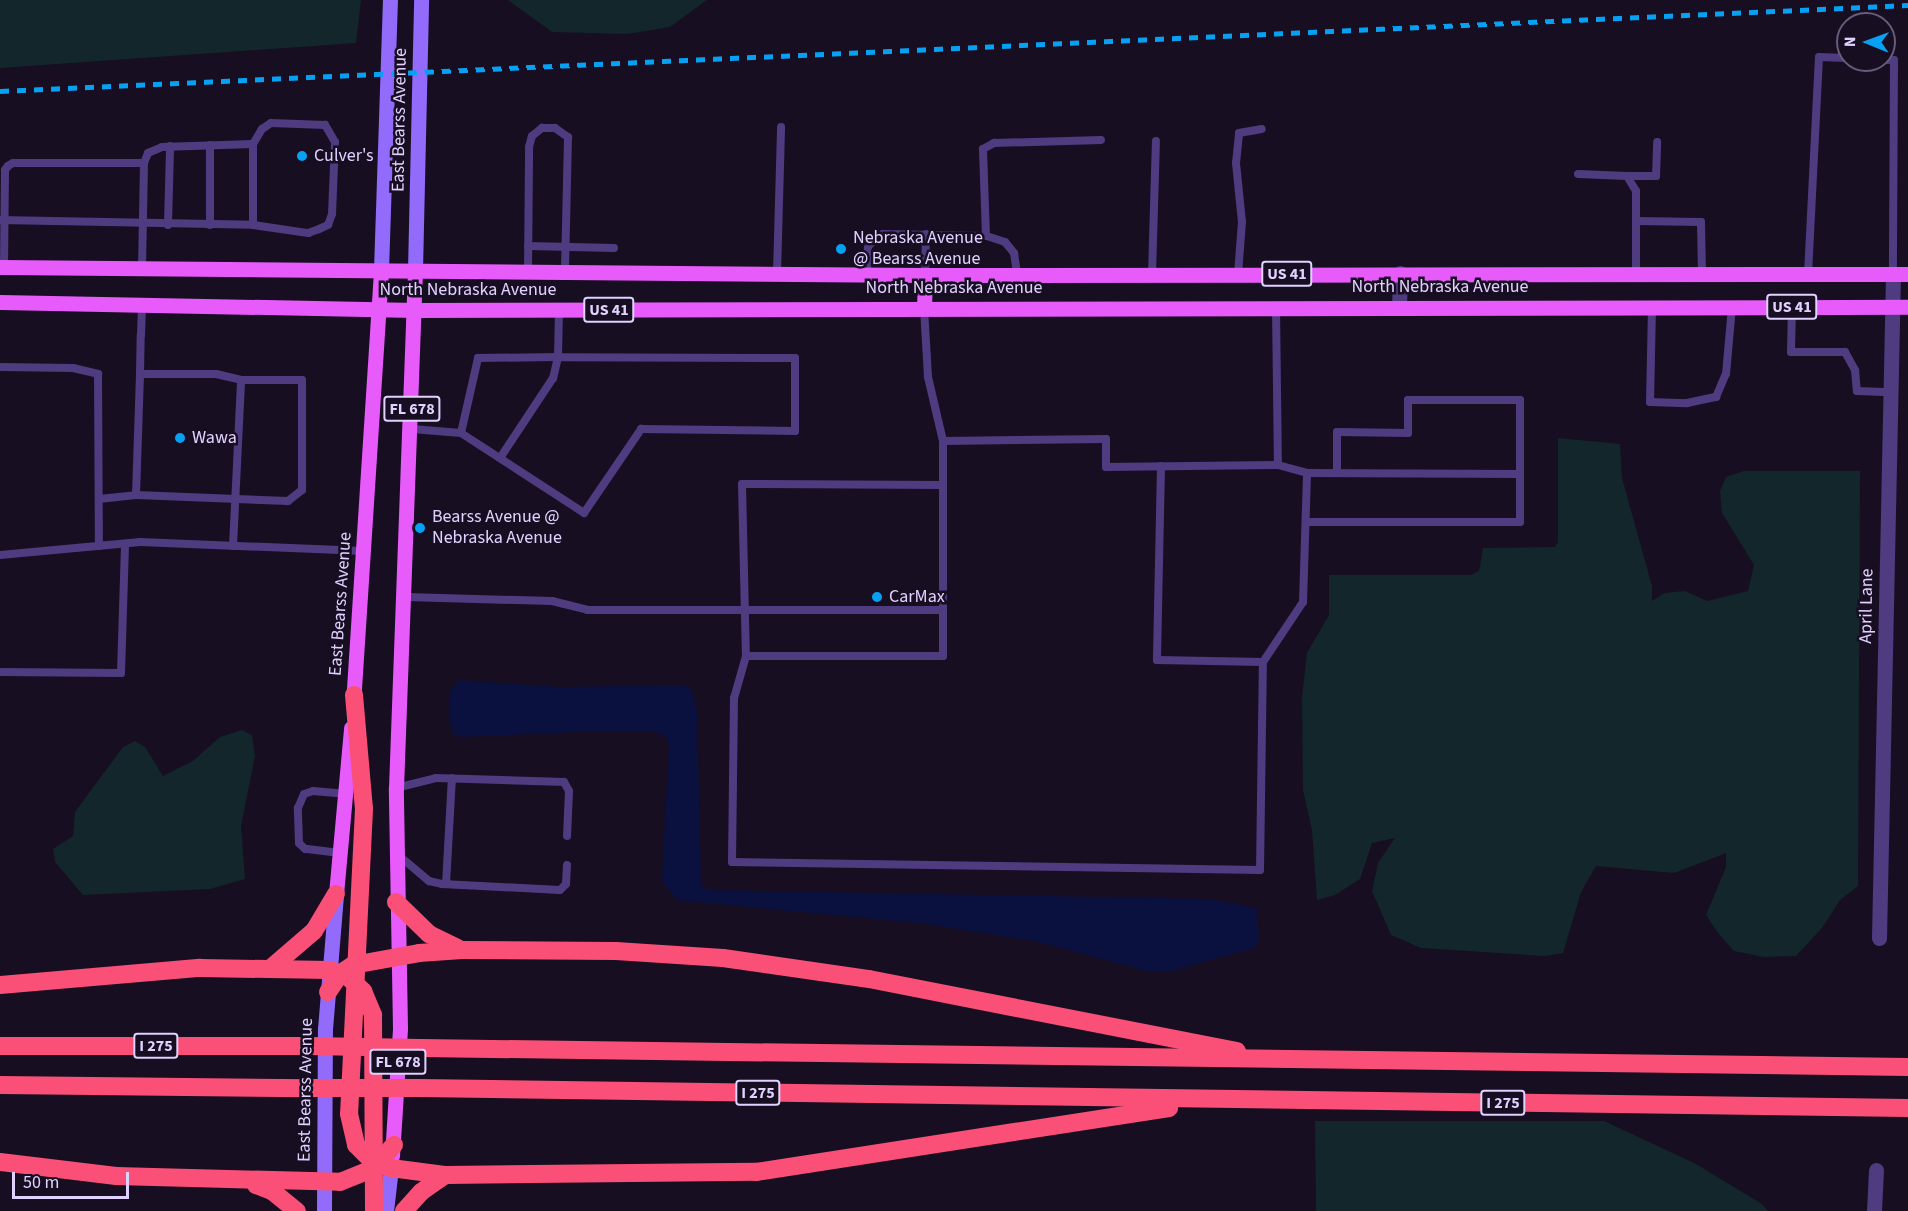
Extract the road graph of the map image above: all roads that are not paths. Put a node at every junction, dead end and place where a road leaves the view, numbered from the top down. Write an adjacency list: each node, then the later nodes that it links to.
1 (390, 0): 29 (main road, East Bearss Avenue)
2 (422, 0): 30 (main road, East Bearss Avenue)
3 (1836, 58): 42 (lane)
4 (1894, 72): 43 (lane)
5 (781, 127): 33 (lane)
6 (1262, 129): 39 (lane)
7 (1101, 140): 23 (lane)
8 (1156, 141): 38 (lane)
9 (1657, 142): 15 (lane)
10 (253, 144): 11 (lane); 21 (lane); 21 (lane)
11 (210, 145): 12 (lane); 20 (lane)
12 (170, 146): 13 (lane); 19 (lane)
13 (144, 163): 16 (lane); 18 (lane)
14 (1578, 174): 15 (lane)
15 (1627, 176): 17 (lane)
16 (2, 220): 18 (lane); 27 (lane)
17 (1636, 221): 40 (lane); 41 (lane)
18 (142, 225): 19 (lane); 28 (lane)
19 (168, 225): 20 (lane)
20 (210, 225): 21 (lane)
21 (253, 225)
22 (926, 234): 23 (lane); 35 (lane); 36 (lane)
23 (986, 236): 37 (lane)
24 (528, 246): 25 (lane); 25 (lane); 31 (lane)
25 (566, 246): 26 (lane); 32 (lane)
26 (614, 248)
27 (2, 267): 28 (main road, North Nebraska Avenue / US 41)
28 (142, 268): 29 (main road, North Nebraska Avenue / US 41)
29 (381, 270): 30 (main road, North Nebraska Avenue / US 41); 53 (main road, East Bearss Avenue / FL 678)
30 (415, 270): 31 (main road, North Nebraska Avenue / US 41); 54 (main road, East Bearss Avenue / FL 678)
31 (528, 272): 32 (main road, North Nebraska Avenue / US 41)
32 (565, 272): 33 (main road, North Nebraska Avenue / US 41)
33 (777, 273): 35 (main road, North Nebraska Avenue / US 41)
34 (1400, 273): 39 (main road, North Nebraska Avenue / US 41); 40 (main road, North Nebraska Avenue / US 41); 48 (street)
35 (867, 274): 36 (main road, North Nebraska Avenue / US 41)
36 (925, 274): 37 (main road, North Nebraska Avenue / US 41); 46 (main road)
37 (1017, 274): 38 (main road, North Nebraska Avenue / US 41)
38 (1152, 274): 39 (main road, North Nebraska Avenue / US 41)
39 (1238, 274)
40 (1636, 274): 41 (main road, North Nebraska Avenue / US 41)
41 (1702, 274): 42 (main road, North Nebraska Avenue / US 41)
42 (1808, 274): 43 (main road, North Nebraska Avenue / US 41)
43 (1901, 274): 52 (street, April Lane)
44 (0, 302): 45 (main road, North Nebraska Avenue / US 41)
45 (142, 306): 53 (main road, North Nebraska Avenue / US 41); 58 (lane)
46 (924, 307): 47 (main road, North Nebraska Avenue / US 41); 55 (main road, North Nebraska Avenue / US 41); 63 (lane)
47 (1276, 307): 48 (main road, North Nebraska Avenue / US 41); 65 (lane)
48 (1399, 307): 49 (main road, North Nebraska Avenue / US 41)
49 (1652, 307): 50 (main road, North Nebraska Avenue / US 41); 50 (lane)
50 (1732, 307): 51 (main road, North Nebraska Avenue / US 41)
51 (1792, 307): 52 (main road, North Nebraska Avenue / US 41); 60 (lane)
52 (1900, 307): 60 (street, April Lane)
53 (380, 309): 54 (main road, North Nebraska Avenue / US 41); 78 (main road, East Bearss Avenue / FL 678)
54 (416, 310): 55 (main road, North Nebraska Avenue / US 41); 61 (main road, East Bearss Avenue / FL 678)
55 (559, 310): 56 (lane)
56 (558, 357): 62 (lane); 64 (lane); 64 (lane)
57 (0, 367): 72 (lane)
58 (140, 374): 59 (lane); 71 (lane)
59 (241, 380): 73 (lane); 73 (lane)
60 (1891, 392): 97 (street, April Lane)
61 (412, 429): 62 (lane); 80 (main road, East Bearss Avenue / FL 678)
62 (461, 433): 64 (lane)
63 (943, 441): 66 (lane); 70 (lane)
64 (500, 458)
65 (1278, 465): 66 (lane); 67 (lane)
66 (1161, 466): 84 (lane)
67 (1307, 473): 68 (lane); 74 (lane)
68 (1337, 473): 69 (lane); 69 (lane)
69 (1520, 474): 74 (lane)
70 (943, 485): 81 (lane); 82 (lane)
71 (136, 495): 72 (lane); 73 (lane)
72 (99, 499): 76 (lane)
73 (234, 499): 77 (lane)
74 (1306, 522): 84 (lane)
75 (125, 543): 76 (lane); 77 (lane); 85 (lane)
76 (99, 546): 79 (lane)
77 (233, 546): 78 (lane)
78 (365, 551): 86 (main road, East Bearss Avenue / FL 678)
79 (0, 555)
80 (405, 597): 81 (lane); 88 (main road, East Bearss Avenue / FL 678)
81 (742, 610): 82 (lane); 83 (lane)
82 (943, 610): 83 (lane)
83 (746, 656): 84 (lane)
84 (1263, 662)
85 (0, 672)
86 (354, 695): 89 (main road, East Bearss Avenue / FL 678); 101 (highway)
87 (452, 778): 88 (lane); 90 (lane); 94 (lane)
88 (396, 788): 92 (main road, East Bearss Avenue / FL 678)
89 (345, 794): 91 (main road, East Bearss Avenue / FL 678); 91 (lane)
90 (567, 836)
91 (340, 853): 95 (main road, East Bearss Avenue / FL 678)
92 (396, 854): 94 (lane); 96 (main road, East Bearss Avenue / FL 678)
93 (567, 865): 94 (lane)
94 (446, 884)
95 (336, 894): 100 (highway); 101 (main road, East Bearss Avenue / FL 678)
96 (396, 902): 98 (highway); 99 (main road, East Bearss Avenue / FL 678)
97 (1879, 938)
98 (462, 950): 99 (highway); 105 (highway)
99 (398, 955): 101 (highway); 110 (main road, East Bearss Avenue / FL 678)
100 (272, 968): 101 (highway); 102 (highway)
101 (344, 972): 103 (highway); 112 (highway); 112 (highway)
102 (0, 985)
103 (328, 992): 116 (main road, East Bearss Avenue)
104 (0, 1046): 105 (highway, I 275, bridge)
105 (1286, 1060): 106 (highway, I 275)
106 (1908, 1067)
107 (0, 1085): 108 (highway, I 275, bridge)
108 (1222, 1100): 109 (highway, I 275); 114 (highway)
109 (1908, 1108)
110 (394, 1145): 112 (highway)
111 (0, 1162): 115 (highway)
112 (379, 1166): 114 (highway); 116 (highway); 119 (highway); 120 (main road)
113 (1875, 1170): 122 (street)
114 (445, 1175): 121 (highway)
115 (245, 1182): 116 (highway); 117 (highway)
116 (324, 1182): 118 (main road, East Bearss Avenue)
117 (297, 1211)
118 (324, 1211)
119 (374, 1211)
120 (386, 1211)
121 (404, 1211)
122 (1874, 1211)

